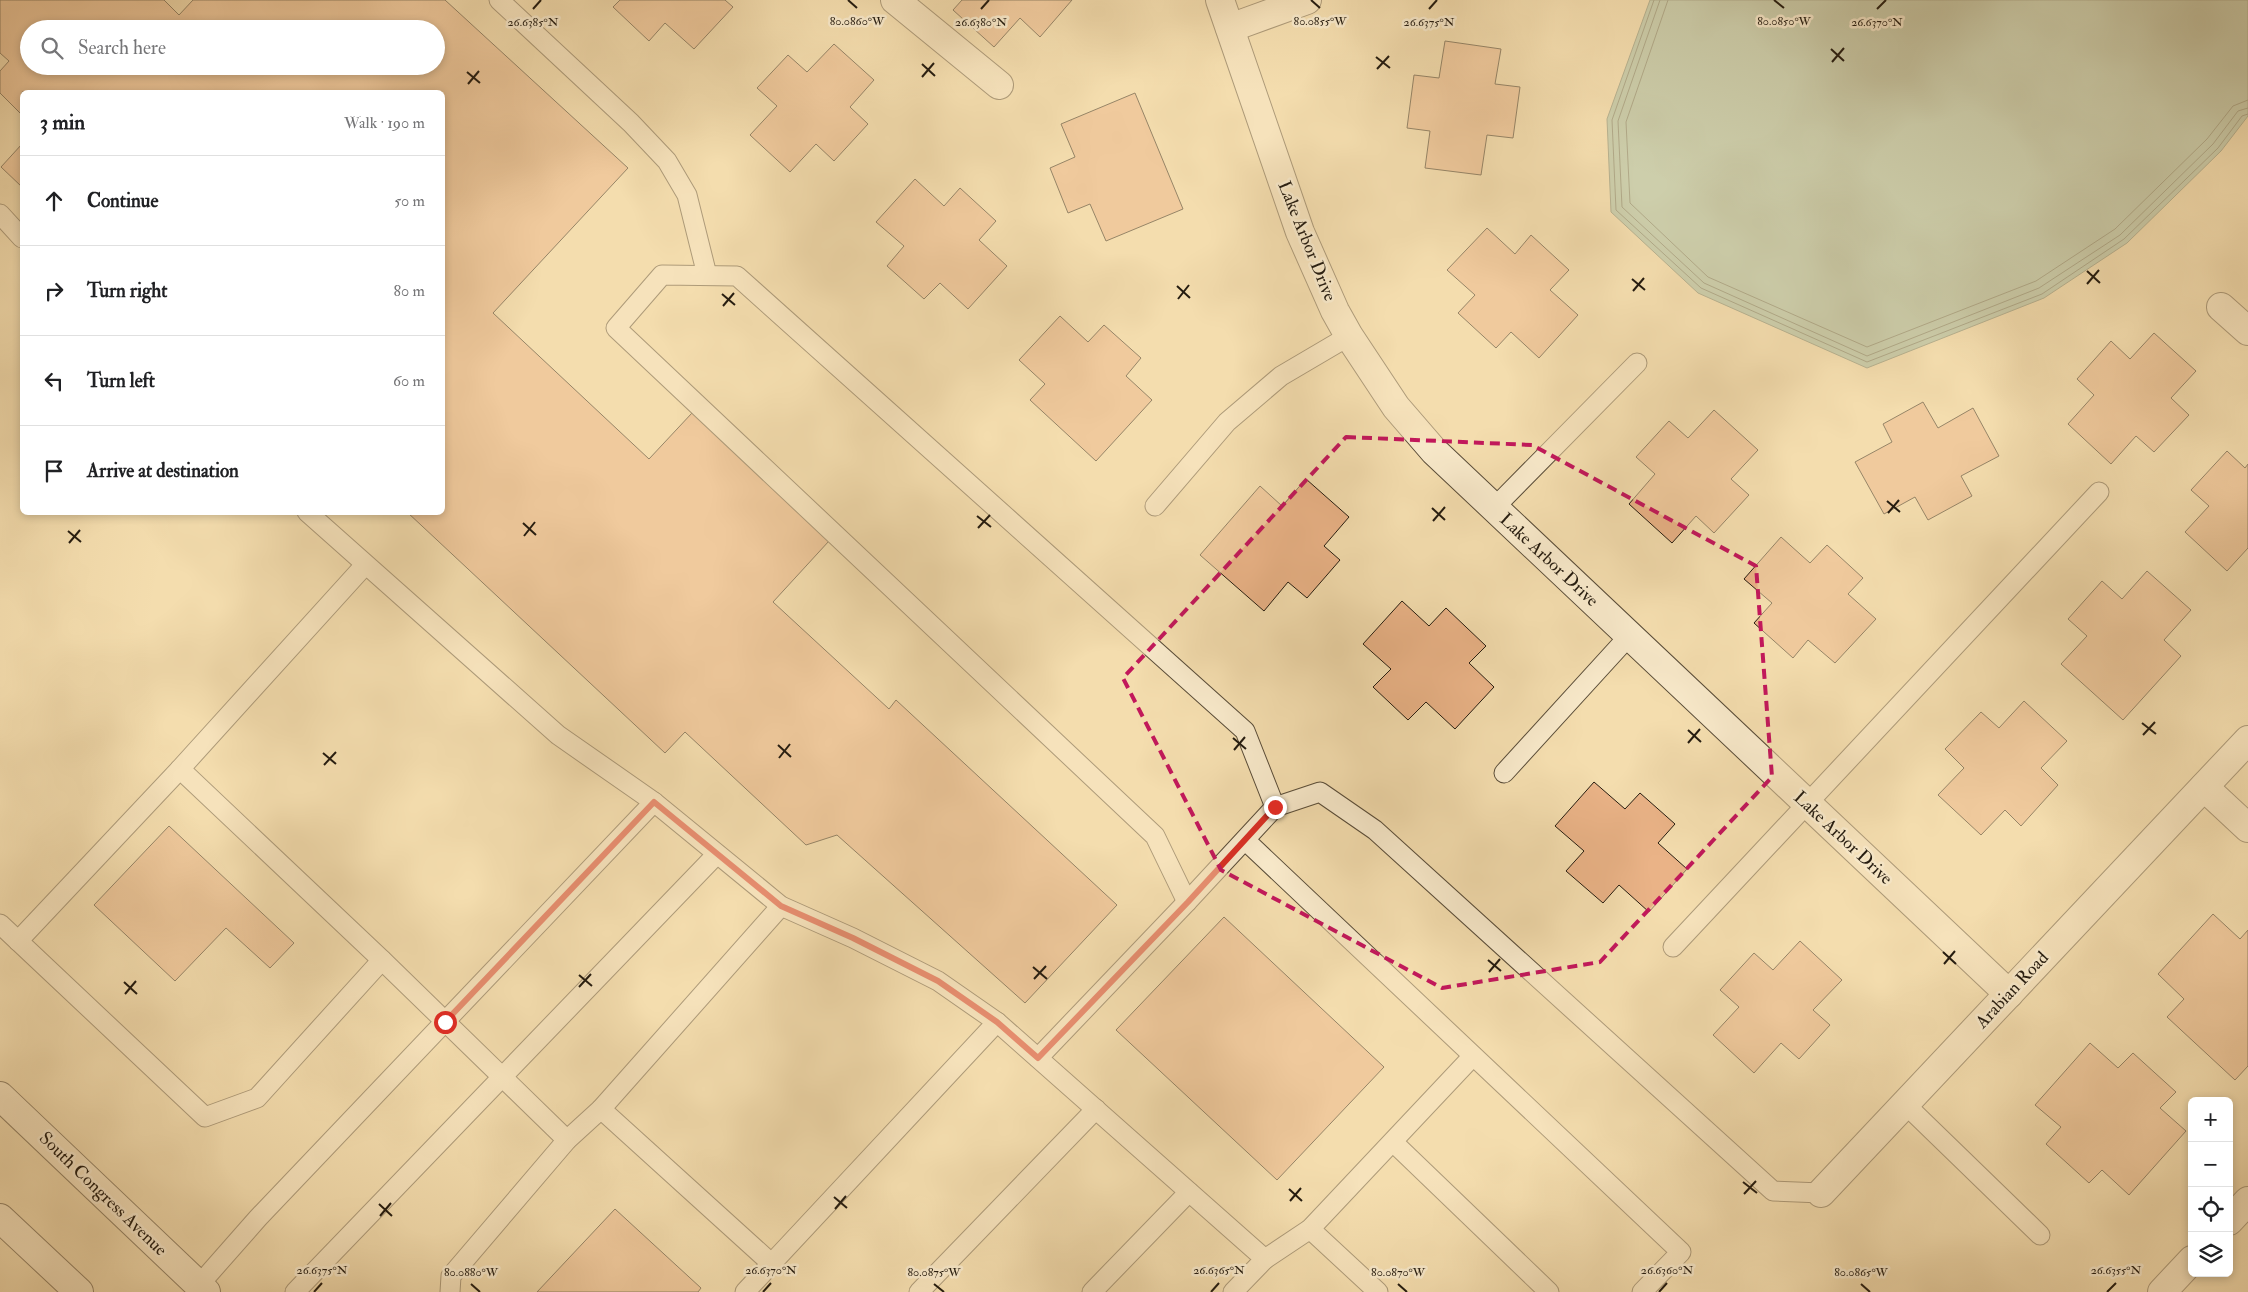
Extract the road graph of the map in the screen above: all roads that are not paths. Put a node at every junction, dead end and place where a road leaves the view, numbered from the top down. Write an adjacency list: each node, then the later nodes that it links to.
1 (499, 0): 9 (lane)
2 (894, 0): 6 (street)
3 (1220, 0): 5 (street, Lake Arbor Drive)
4 (1307, 0): 5 (street)
5 (1230, 28): 12 (street, Lake Arbor Drive)
6 (999, 85)
7 (0, 214): 8 (lane)
8 (20, 236)
9 (707, 275): 26 (lane); 30 (lane)
10 (2221, 307): 11 (street)
11 (2248, 331)
12 (1348, 336): 15 (lane); 16 (street, Lake Arbor Drive)
13 (1637, 363): 16 (lane)
14 (2099, 492): 25 (lane)
15 (1155, 506)
16 (1494, 508): 19 (street, Lake Arbor Drive)
17 (310, 515): 18 (lane)
18 (365, 565): 21 (lane); 24 (lane)
19 (1629, 636): 22 (lane); 25 (street, Lake Arbor Drive)
20 (2248, 740): 23 (street, Arabian Road)
21 (180, 769): 33 (lane); 35 (lane)
22 (1504, 773)
23 (2204, 787): 27 (street); 36 (street, Arabian Road)
24 (654, 802): 29 (lane); 37 (lane)
25 (1807, 804): 34 (lane); 36 (street, Lake Arbor Drive)
26 (1275, 807): 28 (lane); 49 (lane)
27 (2248, 828)
28 (1245, 840): 30 (lane); 39 (lane)
29 (717, 854): 31 (lane); 41 (lane)
30 (1188, 902): 40 (lane)
31 (781, 906): 38 (lane); 44 (lane)
32 (0, 924): 33 (lane)
33 (18, 941): 35 (lane)
34 (1673, 947)
35 (382, 960): 37 (lane)
36 (2009, 994): 43 (street, Arabian Road)
37 (445, 1022): 41 (lane); 58 (lane)
38 (997, 1022): 40 (lane); 56 (lane)
39 (1473, 1056): 47 (lane); 68 (lane)
40 (1038, 1058): 45 (lane)
41 (502, 1078): 46 (lane); 60 (lane)
42 (0, 1096): 58 (street, South Congress Avenue)
43 (1905, 1104): 49 (street, Arabian Road); 54 (lane)
44 (601, 1109): 46 (lane); 56 (lane)
45 (1096, 1110): 48 (lane); 63 (lane)
46 (567, 1140): 61 (lane)
47 (1393, 1142): 53 (lane); 67 (lane)
48 (1189, 1192): 55 (lane); 64 (lane)
49 (1821, 1193)
50 (2248, 1201): 51 (street)
51 (2233, 1217)
52 (0, 1218): 59 (street)
53 (1310, 1228): 55 (lane); 66 (lane)
54 (2040, 1235)
55 (1265, 1259): 65 (lane)
56 (772, 1264): 62 (lane)
57 (2188, 1264): 69 (street)
58 (199, 1290)
59 (79, 1292)
60 (295, 1292)
61 (450, 1292)
62 (745, 1292)
63 (919, 1292)
64 (1092, 1292)
65 (1233, 1292)
66 (1378, 1292)
67 (1549, 1292)
68 (1642, 1292)
69 (2162, 1292)

